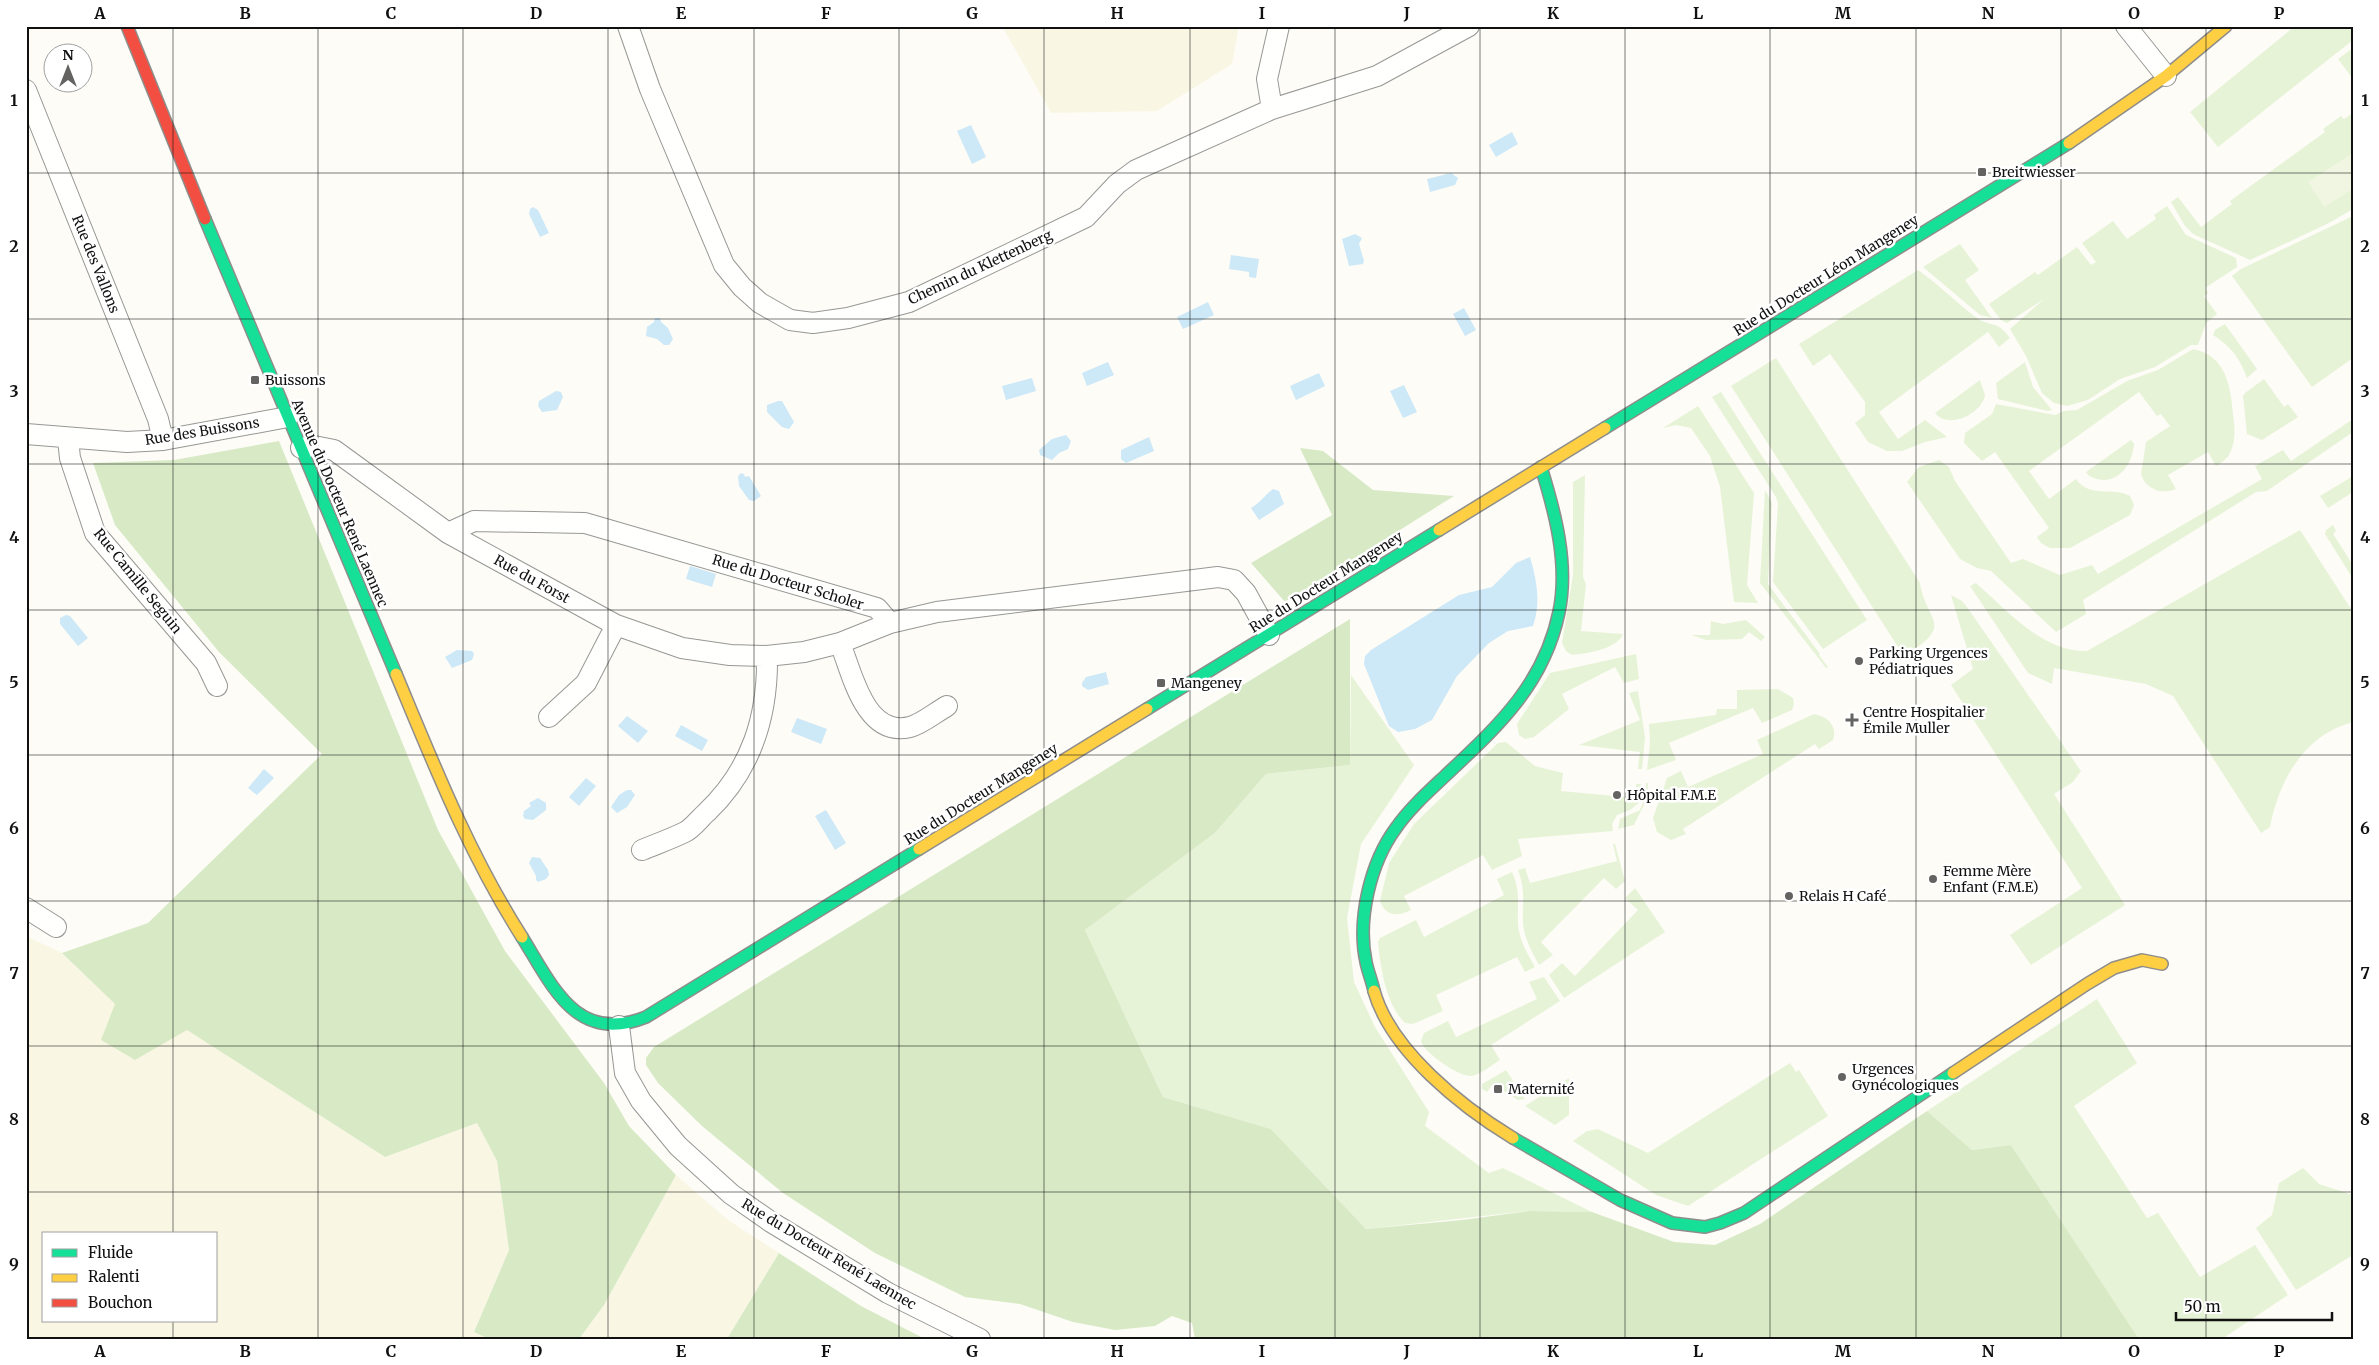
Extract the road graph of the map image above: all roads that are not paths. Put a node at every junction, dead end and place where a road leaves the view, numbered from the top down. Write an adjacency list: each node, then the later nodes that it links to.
1 (126, 26): 10 (street, Avenue du Docteur René Laennec)
2 (628, 26): 9 (street, Chemin du Klettenberg)
3 (1279, 26): 9 (street)
4 (1469, 26): 9 (street, Chemin du Klettenberg)
5 (2126, 26): 7 (street)
6 (2226, 26): 7 (street, Rue du Docteur Léon Mangeney)
7 (2166, 76): 15 (street, Rue du Docteur Léon Mangeney)
8 (26, 90): 13 (street, Rue des Vallons)
9 (1272, 109)
10 (288, 416): 13 (street, Rue des Buissons); 14 (street, Avenue du Docteur René Laennec)
11 (26, 434): 12 (street, Rue des Buissons)
12 (68, 439): 13 (street, Rue des Buissons); 23 (street, Rue Camille Seguin)
13 (163, 440)
14 (301, 448): 16 (street); 30 (street, Avenue du Docteur René Laennec)
15 (1541, 467): 17 (street, Rue du Docteur Léon Mangeney); 29 (street)
16 (448, 533): 18 (street, Rue du Docteur Scholer); 19 (street, Rue du Forst)
17 (1431, 535): 20 (street, Rue du Docteur Mangeney)
18 (890, 623): 20 (street); 21 (street, Rue du Forst)
19 (616, 625): 22 (street, Rue du Forst); 25 (street)
20 (1269, 635): 31 (street, Rue du Docteur Mangeney)
21 (840, 643): 22 (street, Rue du Forst); 24 (street)
22 (766, 656): 26 (street)
23 (217, 686)
24 (947, 706)
25 (549, 717)
26 (642, 850)
27 (26, 908): 28 (street)
28 (56, 927)
29 (2162, 964)
30 (549, 981): 31 (street, Rue du Docteur Mangeney)
31 (619, 1026): 32 (street, Rue du Docteur René Laennec)
32 (980, 1339)

